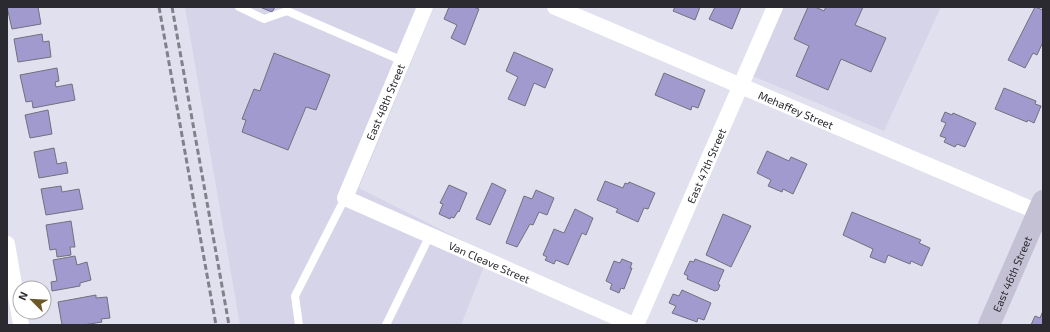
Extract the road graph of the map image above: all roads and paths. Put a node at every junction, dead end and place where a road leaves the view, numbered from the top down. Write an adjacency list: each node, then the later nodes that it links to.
1 (239, 7): 5 (lane)
2 (425, 7): 5 (street, East 48th Street)
3 (555, 7): 6 (street, Mehaffey Street)
4 (775, 7): 6 (street, East 47th Street)
5 (403, 60): 7 (street, East 48th Street)
6 (741, 85): 8 (street, Mehaffey Street); 14 (street, East 47th Street)
7 (345, 198): 9 (street, Van Cleave Street); 12 (lane)
8 (1040, 207): 15 (street, East 46th Street)
9 (430, 235): 13 (lane); 14 (street, Van Cleave Street)
10 (7, 244): 11 (street)
11 (21, 325)
12 (299, 325)
13 (386, 325)
14 (635, 325)
15 (989, 325)

